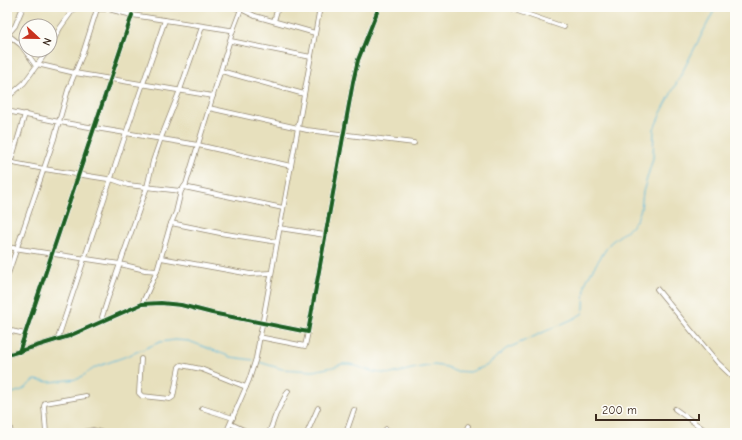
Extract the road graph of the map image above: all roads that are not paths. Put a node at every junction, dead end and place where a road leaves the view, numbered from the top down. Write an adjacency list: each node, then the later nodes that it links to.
1 (23, 7): 19 (street)
2 (75, 7): 17 (street)
3 (91, 7): 10 (street)
4 (233, 7): 9 (street)
5 (278, 7): 13 (street)
6 (320, 7): 18 (street)
7 (379, 7): 39 (street)
8 (506, 7): 15 (street)
9 (241, 8): 13 (street); 16 (street)
10 (97, 9): 11 (street); 25 (street)
11 (132, 15): 12 (street); 26 (street)
12 (165, 20): 14 (street); 27 (street)
13 (274, 21): 18 (street)
14 (202, 27): 16 (street); 28 (street)
15 (564, 27)
16 (233, 30): 20 (street)
17 (58, 32)
18 (315, 33): 21 (street)
19 (7, 34): 23 (street)
20 (231, 41): 21 (street); 24 (street)
21 (311, 57): 29 (street)
22 (42, 58): 23 (street)
23 (37, 65): 25 (street); 31 (street)
24 (221, 71): 29 (street); 30 (street)
25 (75, 73): 26 (street); 35 (street)
26 (110, 78): 27 (street); 36 (street)
27 (144, 84): 28 (street); 38 (street)
28 (180, 90): 30 (street); 40 (street)
29 (304, 94): 37 (street)
30 (213, 96): 32 (street)
31 (7, 98)
32 (209, 108): 37 (street); 42 (street)
33 (7, 111): 34 (street)
34 (25, 114): 35 (street); 43 (street)
35 (59, 122): 36 (street); 45 (street)
36 (93, 127): 38 (street); 46 (street)
37 (298, 128): 39 (street); 44 (street)
38 (126, 133): 40 (street); 47 (street)
39 (343, 135): 41 (street); 54 (street)
40 (160, 138): 42 (street); 48 (street)
41 (414, 143)
42 (198, 145): 44 (street); 49 (street)
43 (8, 162): 45 (street)
44 (291, 166): 51 (street)
45 (44, 170): 46 (street); 57 (street)
46 (78, 175): 47 (street); 58 (street)
47 (111, 181): 48 (street); 59 (street)
48 (147, 187): 50 (street); 61 (street)
49 (184, 187): 50 (street); 51 (street)
50 (181, 192): 52 (street)
51 (283, 208): 53 (street)
52 (172, 223): 55 (street); 60 (street)
53 (279, 228): 54 (street); 55 (street)
54 (325, 235): 70 (street)
55 (277, 242): 63 (street)
56 (7, 247): 57 (street)
57 (17, 249): 58 (street); 64 (street)
58 (52, 254): 59 (street); 71 (street)
59 (84, 258): 61 (street); 73 (street)
60 (161, 258): 62 (street); 63 (street)
61 (120, 264): 62 (street); 67 (street)
62 (157, 271): 66 (street)
63 (271, 273): 68 (street)
64 (7, 277)
65 (657, 289): 77 (street)
66 (142, 304): 67 (street); 68 (street)
67 (104, 321): 73 (street)
68 (262, 322): 70 (street); 72 (street)
69 (7, 330): 71 (street)
70 (308, 332): 72 (street)
71 (26, 334): 74 (street)
72 (259, 337): 78 (street)
73 (58, 338): 74 (street)
74 (19, 352): 75 (street)
75 (7, 356)
76 (141, 359): 78 (street)
77 (735, 379)
78 (246, 387): 86 (street)
79 (288, 391): 95 (street)
80 (86, 396): 90 (street)
81 (202, 408): 86 (street)
82 (318, 408): 96 (street)
83 (675, 408): 99 (street)
84 (354, 410): 97 (street)
85 (7, 415): 89 (street)
86 (233, 418): 87 (street)
87 (230, 424): 93 (street); 94 (street)
88 (468, 426): 98 (street)
89 (11, 433)
90 (46, 433)
91 (80, 433): 92 (street)
92 (102, 433)
93 (226, 433)
94 (250, 433)
95 (269, 433)
96 (307, 433)
97 (346, 433)
98 (466, 433)
99 (709, 433)

